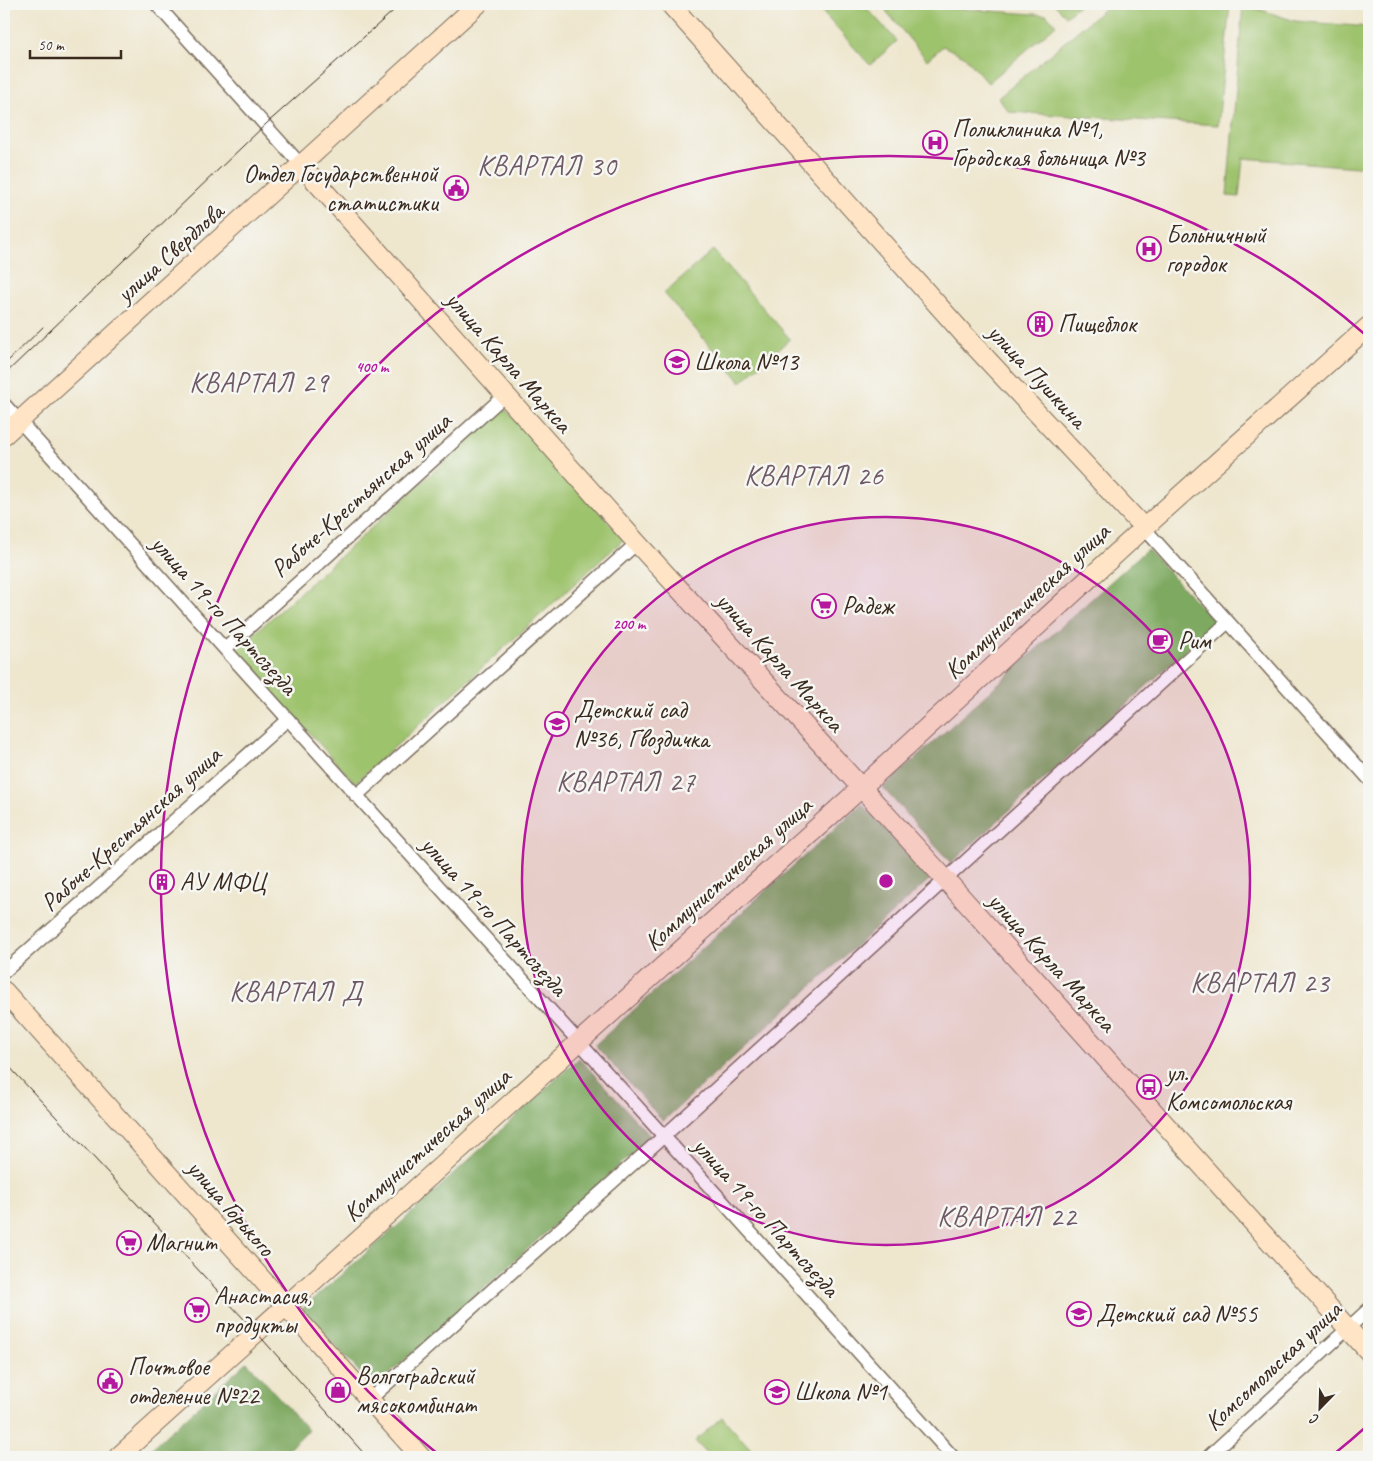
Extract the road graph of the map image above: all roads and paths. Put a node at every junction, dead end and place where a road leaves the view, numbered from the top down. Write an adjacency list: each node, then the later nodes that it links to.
1 (156, 4): 4 (street, улица Карла Маркса)
2 (478, 4): 4 (street, улица Свердлова)
3 (670, 4): 10 (street, улица Пушкина)
4 (302, 166): 6 (street, улица Карла Маркса); 8 (street, улица Свердлова)
5 (1369, 326): 10 (street, Коммунистическая улица)
6 (505, 395): 11 (street, улица Карла Маркса); 13 (street, Рабоче-Крестьянская улица)
7 (4, 404): 8 (street, улица 19-го Партсъезда)
8 (20, 422): 9 (street, улица Свердлова); 13 (street, улица 19-го Партсъезда)
9 (4, 436)
10 (1144, 528): 12 (street, улица Пушкина); 16 (street, Коммунистическая улица)
11 (637, 543): 16 (street, улица Карла Маркса); 17 (street)
12 (1228, 622): 15 (street, улица Пушкина); 18 (street)
13 (225, 649): 14 (street, улица 19-го Партсъезда)
14 (288, 719): 17 (street, улица 19-го Партсъезда); 19 (street, Рабоче-Крестьянская улица)
15 (1369, 779)
16 (861, 788): 18 (street, улица Карла Маркса); 21 (street, Коммунистическая улица)
17 (356, 796): 21 (street, улица 19-го Партсъезда)
18 (946, 880): 22 (street); 25 (street, улица Карла Маркса)
19 (4, 972)
20 (4, 991): 23 (street, улица Горького)
21 (578, 1044): 22 (street, улица 19-го Партсъезда); 23 (street, Коммунистическая улица)
22 (663, 1137): 27 (street); 30 (street, улица 19-го Партсъезда)
23 (284, 1305): 27 (street, улица Горького); 28 (street, Коммунистическая улица)
24 (1369, 1308): 25 (street, Комсомольская улица)
25 (1348, 1328): 26 (street, улица Карла Маркса); 31 (street, Комсомольская улица)
26 (1369, 1352)
27 (369, 1400): 29 (street, улица Горького)
28 (118, 1457)
29 (421, 1457)
30 (953, 1457)
31 (1208, 1457)

